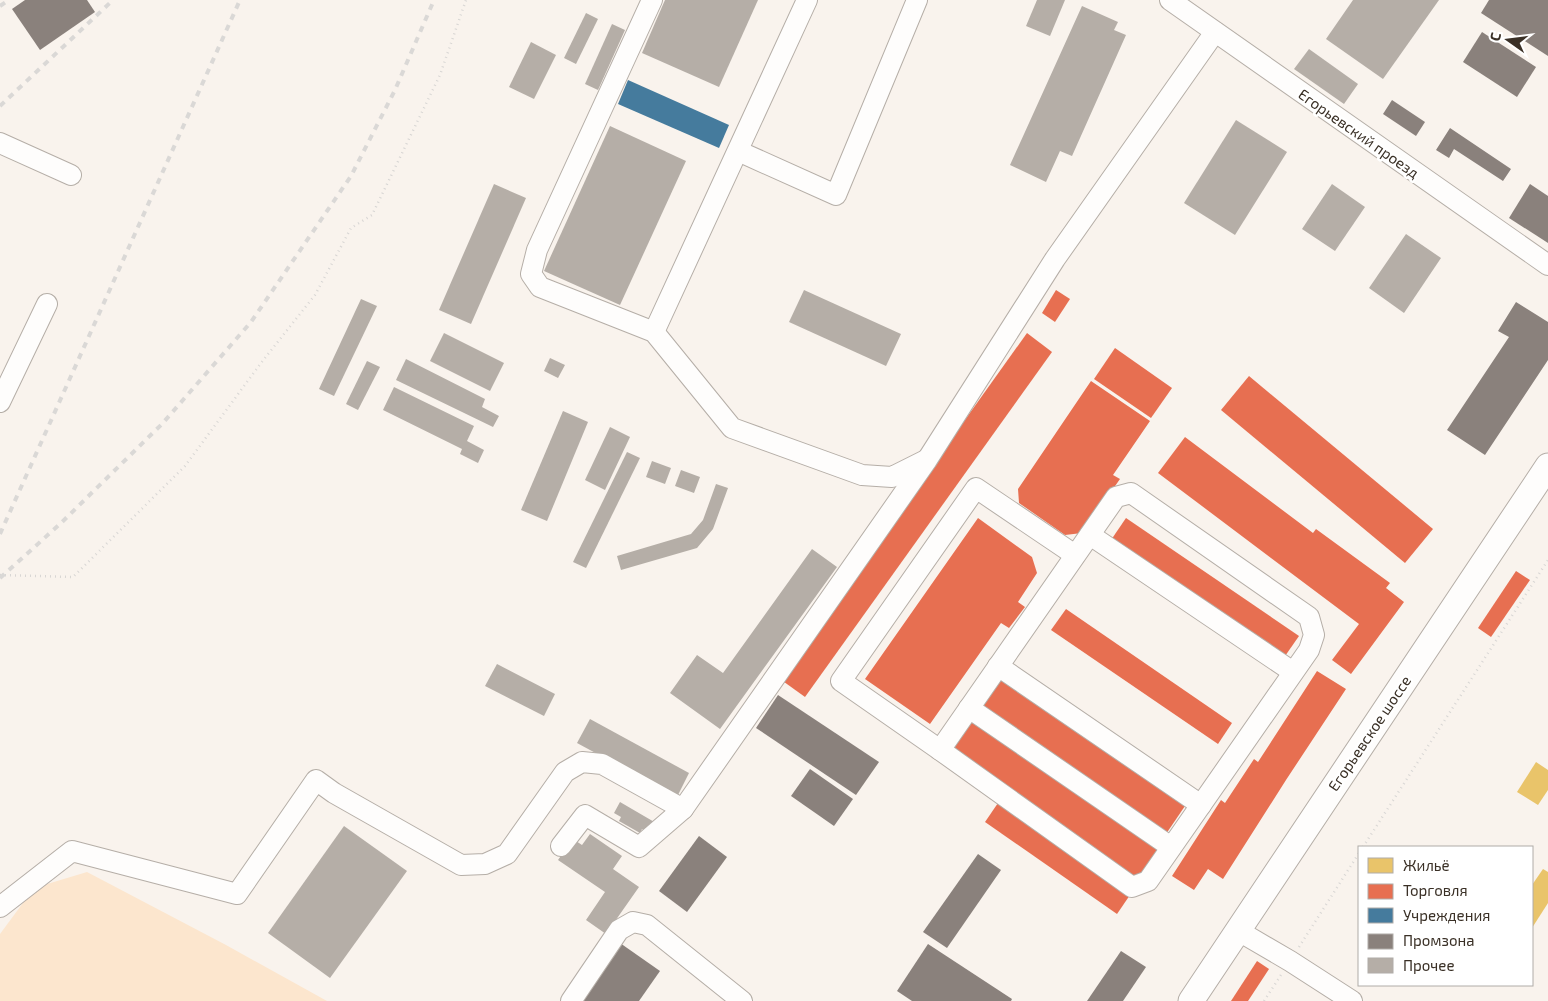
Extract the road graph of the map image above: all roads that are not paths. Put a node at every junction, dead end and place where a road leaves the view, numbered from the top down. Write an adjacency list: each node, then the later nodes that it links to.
1 (652, 0): 11 (street)
2 (807, 0): 7 (street)
3 (917, 0): 7 (street)
4 (1170, 0): 5 (street, Егорьевский проезд)
5 (1216, 32): 9 (street, Егорьевский проезд); 13 (street)
6 (0, 144): 8 (street)
7 (738, 151): 11 (street)
8 (71, 175)
9 (1548, 265)
10 (47, 304): 12 (street)
11 (654, 332): 13 (street)
12 (0, 402)
13 (927, 460): 22 (street)
14 (1548, 466): 26 (main road, Егорьевское шоссе)
15 (1090, 535): 16 (street); 18 (street); 18 (street)
16 (1075, 555): 17 (street); 20 (street)
17 (998, 666): 19 (street); 21 (street)
18 (1293, 672): 21 (street)
19 (969, 708): 20 (street); 24 (street)
20 (940, 750): 24 (street)
21 (1201, 805): 24 (street)
22 (683, 809): 23 (street); 25 (street)
23 (561, 846)
24 (1172, 847)
25 (0, 907)
26 (1237, 930): 29 (main road, Егорьевское шоссе); 30 (street)
27 (571, 1001): 28 (street)
28 (742, 1001)
29 (1191, 1001)
30 (1352, 1001)

